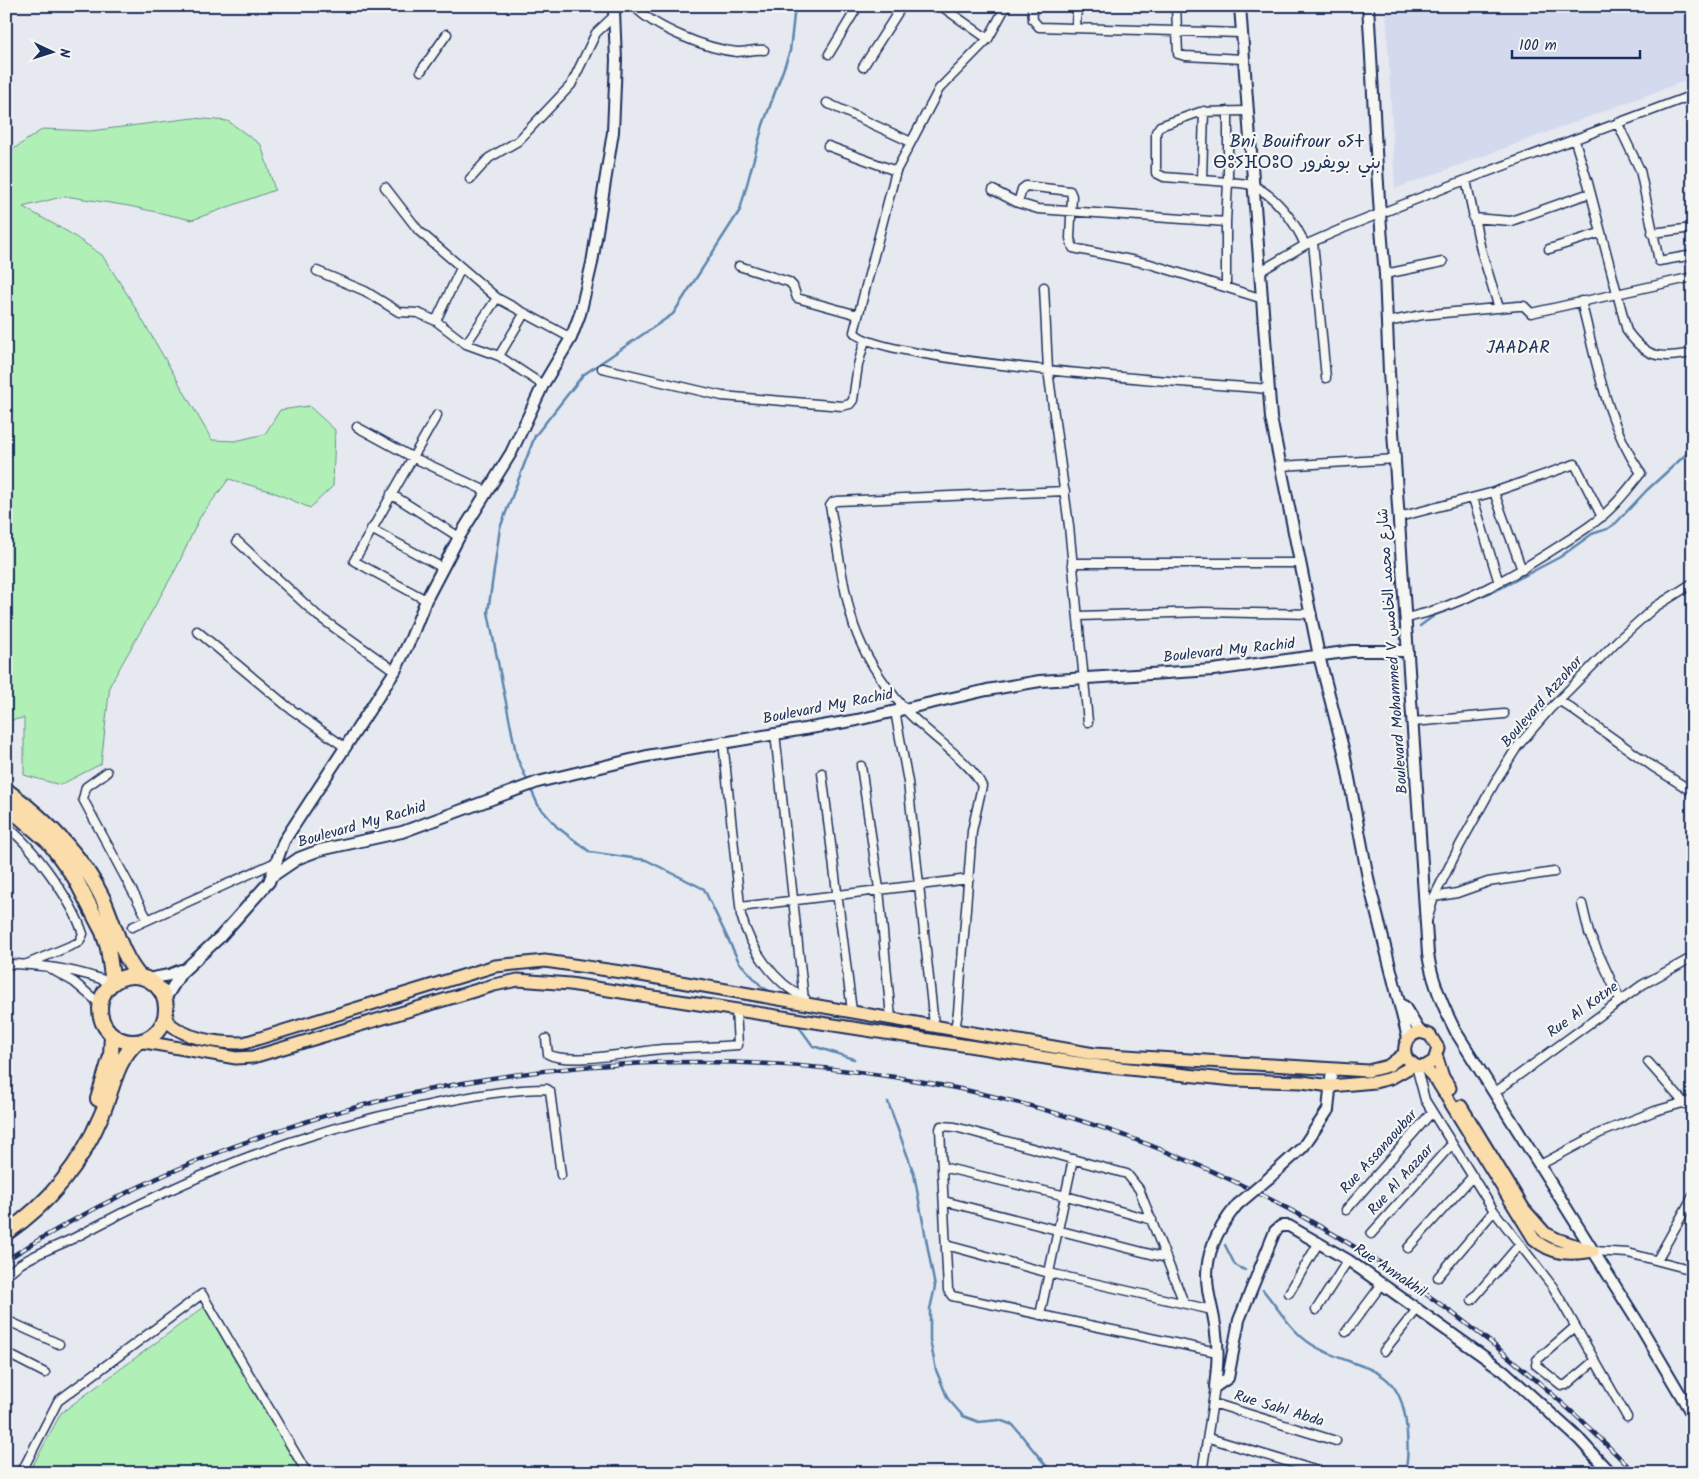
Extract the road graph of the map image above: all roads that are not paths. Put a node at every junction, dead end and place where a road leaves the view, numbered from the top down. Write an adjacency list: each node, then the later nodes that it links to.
1 (634, 6): 17 (street)
2 (858, 6): 18 (street)
3 (902, 6): 20 (street)
4 (942, 6): 16 (street)
5 (1006, 6): 16 (street)
6 (1032, 6): 12 (street)
7 (1077, 6): 12 (street)
8 (1176, 6): 13 (street)
9 (1240, 6): 15 (street)
10 (1368, 6): 42 (street, Boulevard Mohammed V شارع محمد الخامس)
11 (615, 11): 32 (street); 69 (street)
12 (1076, 27): 13 (street)
13 (1176, 31): 15 (street); 19 (street)
14 (447, 34): 21 (street)
15 (1241, 34): 19 (street)
16 (988, 39): 29 (street)
17 (764, 50)
18 (829, 54)
19 (1242, 59): 26 (street)
20 (863, 67)
21 (421, 71)
22 (1693, 95): 27 (street)
23 (827, 103): 29 (street)
24 (1204, 111): 25 (street); 33 (street); 33 (street)
25 (1228, 111): 26 (street); 35 (street)
26 (1246, 111): 36 (street)
27 (1618, 124): 28 (street); 47 (street)
28 (1574, 141): 34 (street); 39 (street)
29 (911, 142): 31 (street)
30 (828, 146): 31 (street)
31 (896, 171): 66 (street)
32 (470, 179)
33 (1202, 179): 35 (street)
34 (1466, 180): 42 (street); 43 (street)
35 (1228, 182): 36 (street); 44 (street)
36 (1252, 185): 48 (street); 55 (street)
37 (384, 187): 53 (street)
38 (993, 190): 40 (street)
39 (1590, 193): 43 (street); 46 (street)
40 (1018, 202): 41 (street); 41 (street)
41 (1072, 211): 44 (street); 59 (street)
42 (1379, 214): 48 (street); 56 (street, Boulevard Mohammed V شارع محمد الخامس)
43 (1473, 218): 64 (street)
44 (1226, 222): 59 (street)
45 (1693, 228): 47 (street)
46 (1600, 233): 49 (street); 60 (street)
47 (1652, 233): 50 (street)
48 (1309, 243): 55 (street); 76 (street)
49 (1549, 249)
50 (1693, 255)
51 (1443, 262): 56 (street)
52 (739, 266): 66 (street)
53 (461, 268): 61 (street); 67 (street)
54 (317, 271): 67 (street)
55 (1259, 272): 62 (street)
56 (1385, 274): 68 (street, Boulevard Mohammed V شارع محمد الخامس)
57 (1693, 277): 60 (street)
58 (1044, 286): 75 (street)
59 (1226, 286): 62 (street)
60 (1615, 293): 63 (street); 72 (street)
61 (497, 298): 65 (street); 71 (street)
62 (1260, 298): 78 (street)
63 (1581, 301): 64 (street); 90 (street)
64 (1499, 308): 68 (street)
65 (524, 314): 69 (street); 73 (street)
66 (858, 315): 70 (street)
67 (436, 321): 71 (street)
68 (1387, 322): 82 (street, Boulevard Mohammed V شارع محمد الخامس)
69 (571, 338): 77 (street)
70 (865, 340): 74 (street); 75 (street)
71 (466, 344): 73 (street)
72 (1693, 353)
73 (499, 356): 77 (street)
74 (602, 368)
75 (1048, 370): 78 (street); 85 (street)
76 (1326, 378)
77 (543, 386): 84 (street)
78 (1268, 389): 83 (street)
79 (437, 415): 81 (street)
80 (357, 427): 81 (street)
81 (412, 458): 84 (street); 87 (street)
82 (1396, 459): 83 (street); 89 (street, Boulevard Mohammed V شارع محمد الخامس)
83 (1281, 466): 95 (street)
84 (486, 491): 92 (street)
85 (1065, 491): 94 (street); 110 (street)
86 (1494, 492): 88 (street); 90 (street); 97 (street)
87 (391, 494): 91 (street); 92 (street)
88 (1473, 498): 89 (street); 98 (street)
89 (1400, 517): 103 (street, Boulevard Mohammed V شارع محمد الخامس)
90 (1602, 517): 97 (street)
91 (371, 529): 96 (street); 100 (street)
92 (459, 538): 96 (street)
93 (237, 542): 107 (street)
94 (1072, 563): 95 (street); 102 (street)
95 (1301, 563): 101 (street)
96 (443, 568): 100 (street)
97 (1522, 570): 98 (street)
98 (1499, 583): 103 (street)
99 (1693, 583): 109 (street, Boulevard Azzohor)
100 (426, 600): 107 (street)
101 (1312, 614): 102 (street); 106 (street)
102 (1078, 616): 108 (street)
103 (1407, 618): 105 (street, Boulevard Mohammed V شارع محمد الخامس)
104 (197, 631): 116 (street)
105 (1408, 651): 106 (street, Boulevard My Rachid); 113 (street, Boulevard Mohammed V شارع محمد الخامس)
106 (1319, 656): 108 (street, Boulevard My Rachid); 145 (street)
107 (395, 671): 116 (street)
108 (1085, 676): 110 (street, Boulevard My Rachid); 112 (street)
109 (1559, 700): 121 (street); 131 (street, Boulevard Azzohor)
110 (899, 709): 114 (street, Boulevard My Rachid); 127 (street); 128 (street)
111 (1504, 714): 113 (street)
112 (1088, 722)
113 (1413, 722): 136 (street, Boulevard Mohammed V شارع محمد الخامس)
114 (775, 733): 115 (street, Boulevard My Rachid); 132 (street)
115 (724, 741): 126 (street, Boulevard My Rachid); 134 (street)
116 (346, 748): 124 (street)
117 (861, 766): 129 (street)
118 (107, 772): 135 (street)
119 (822, 772): 130 (street)
120 (6, 790): 143 (highway)
121 (1693, 792)
122 (6, 806): 144 (highway)
123 (6, 826): 140 (street)
124 (276, 862): 126 (street); 135 (street)
125 (1554, 872): 131 (street)
126 (272, 877): 142 (street)
127 (969, 879): 128 (street); 155 (street)
128 (917, 884): 129 (street); 154 (street)
129 (880, 889): 130 (street); 152 (street)
130 (837, 896): 132 (street); 151 (street)
131 (1434, 897): 136 (street, Boulevard Azzohor)
132 (794, 900): 134 (street); 147 (street)
133 (1582, 904): 148 (street)
134 (740, 906): 147 (street)
135 (148, 920): 137 (street)
136 (1426, 925): 167 (street, Boulevard Mohammed V شارع محمد الخامس)
137 (132, 927)
138 (1693, 956): 148 (street, Rue Al Kotne)
139 (6, 964): 140 (street)
140 (26, 964): 141 (street)
141 (45, 966): 144 (street); 149 (street)
142 (189, 966): 143 (street); 146 (street)
143 (143, 977): 144 (highway); 146 (highway)
144 (112, 983): 149 (highway)
145 (1396, 989): 156 (street); 158 (street)
146 (165, 999): 153 (highway)
147 (804, 1000): 151 (main road); 153 (main road)
148 (1620, 1000): 167 (street, Rue Al Kotne)
149 (100, 1004): 157 (highway)
150 (736, 1010): 159 (street); 160 (main road); 166 (main road)
151 (852, 1011): 152 (main road)
152 (891, 1018): 154 (main road)
153 (165, 1019): 160 (highway)
154 (934, 1025): 155 (main road)
155 (955, 1029): 165 (main road)
156 (1420, 1032): 158 (main road); 162 (main road)
157 (112, 1034): 160 (highway); 183 (highway)
158 (1408, 1038): 161 (main road)
159 (546, 1039)
160 (138, 1042): 185 (highway)
161 (1404, 1054): 164 (main road); 165 (main road)
162 (1436, 1058): 164 (main road); 191 (main road)
163 (1648, 1062): 169 (street)
164 (1418, 1066): 166 (main road); 170 (street); 191 (main road)
165 (1332, 1070): 166 (street)
166 (1330, 1086): 204 (street, bridge)
167 (1494, 1093): 173 (street, Boulevard Mohammed V شارع محمد الخامس)
168 (1693, 1100): 169 (street)
169 (1685, 1104): 173 (street)
170 (1432, 1112): 171 (street); 180 (street, Rue Assanaoubar)
171 (1452, 1144): 176 (street); 186 (street, Rue Al Aazaar)
172 (1073, 1159): 174 (street); 177 (street); 182 (street)
173 (1540, 1165): 191 (street, Boulevard Mohammed V شارع محمد الخامس)
174 (942, 1167): 177 (street); 179 (street)
175 (561, 1175): 197 (street)
176 (1473, 1176): 181 (street); 190 (street)
177 (1066, 1196): 182 (street); 184 (street)
178 (1693, 1196): 194 (street)
179 (944, 1202): 184 (street); 189 (street)
180 (1346, 1210)
181 (1494, 1211): 188 (street); 198 (street)
182 (1152, 1220): 192 (street)
183 (6, 1223)
184 (1058, 1232): 192 (street); 196 (street)
185 (6, 1233)
186 (1370, 1234)
187 (1319, 1242): 193 (street, Rue Annakhil); 200 (street); 216 (street, Rue Annakhil)
188 (1520, 1244): 201 (street); 208 (street)
189 (946, 1245): 196 (street); 206 (street)
190 (1408, 1248)
191 (1593, 1251): 194 (street); 218 (street, Boulevard Mohammed V شارع محمد الخامس)
192 (1166, 1258): 202 (street)
193 (1348, 1260): 199 (street, Rue Annakhil); 205 (street)
194 (1657, 1260): 195 (street)
195 (1693, 1270)
196 (1049, 1273): 202 (street); 206 (street)
197 (6, 1276)
198 (1438, 1278)
199 (1382, 1284): 203 (street, Rue Annakhil); 209 (street)
200 (1289, 1294)
201 (1472, 1300)
202 (1184, 1303): 204 (street)
203 (1418, 1308): 211 (street); 226 (street, Rue Annakhil)
204 (1212, 1310): 212 (street)
205 (1316, 1310)
206 (1040, 1315): 212 (street)
207 (6, 1320): 210 (street)
208 (1575, 1327): 214 (street); 214 (street)
209 (1346, 1332)
210 (59, 1344)
211 (1384, 1351)
212 (1218, 1352): 216 (street)
213 (6, 1353): 215 (street)
214 (1594, 1360): 219 (street)
215 (45, 1373)
216 (1215, 1387): 217 (street)
217 (1213, 1403): 220 (street); 221 (street, Rue Sahl Abda)
218 (1693, 1416)
219 (1627, 1417)
220 (1209, 1438): 224 (street); 225 (street)
221 (1336, 1441)
222 (21, 1473): 223 (street)
223 (307, 1473)
224 (1202, 1473)
225 (1326, 1473)
226 (1610, 1473)

